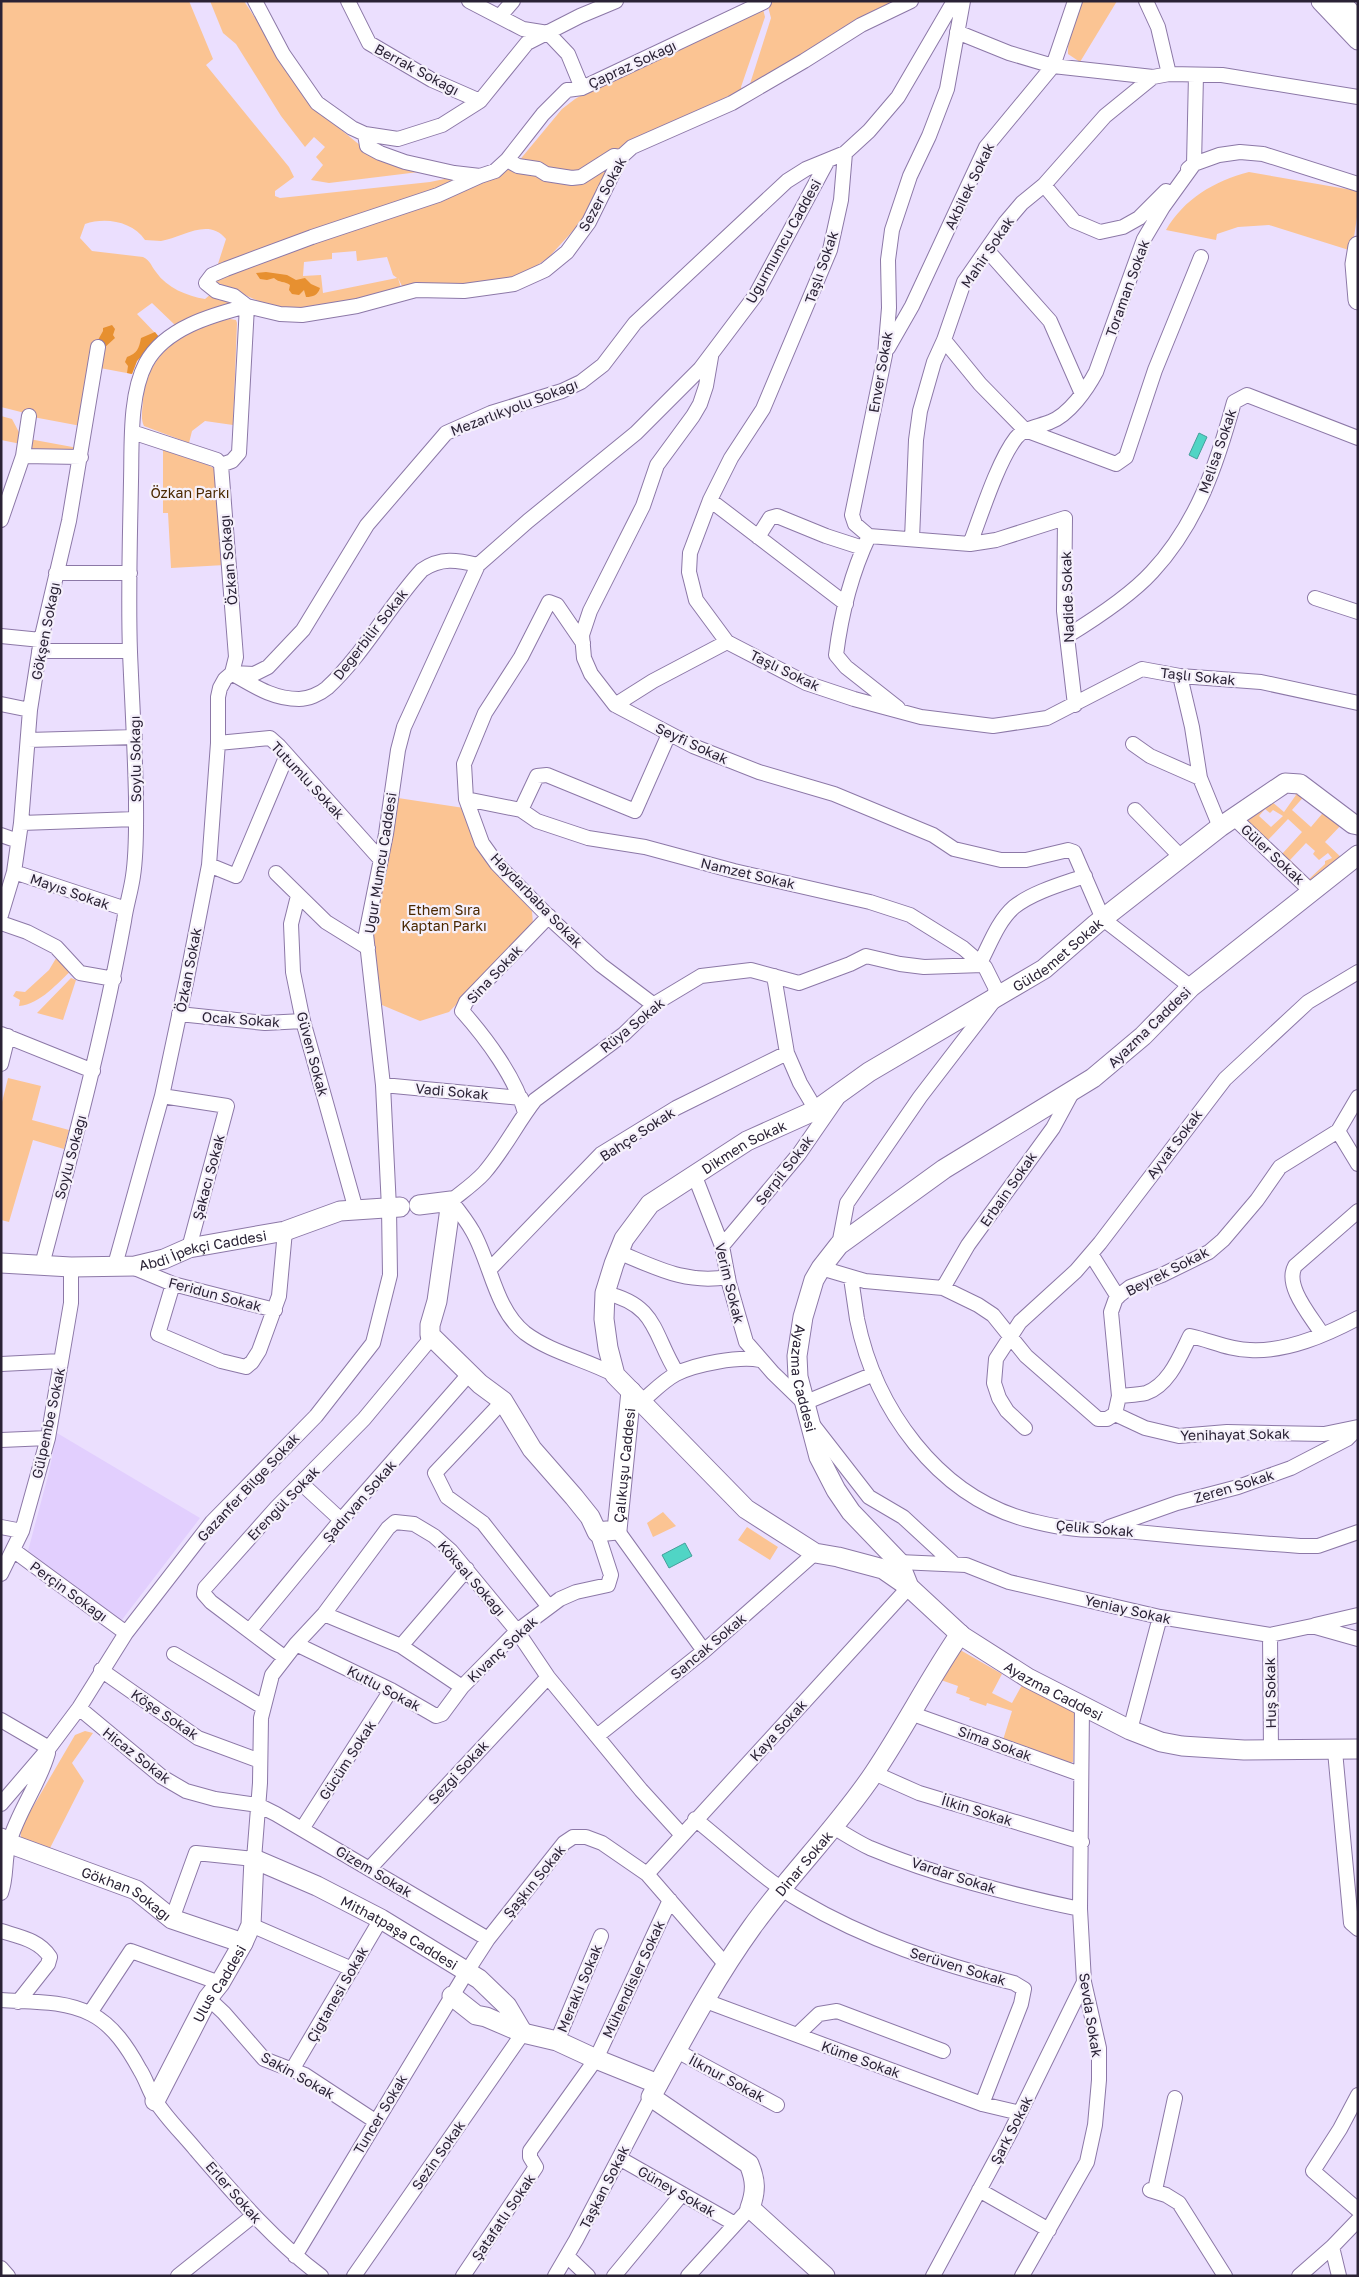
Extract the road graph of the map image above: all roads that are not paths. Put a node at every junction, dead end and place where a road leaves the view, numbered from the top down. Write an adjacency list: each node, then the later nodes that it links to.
1 (255, 1): 27 (street, Berrak Sokağı)
2 (348, 1): 26 (street, Berrak Sokağı)
3 (470, 1): 15 (street)
4 (513, 1): 15 (street)
5 (616, 1): 18 (street, Berrak Sokağı)
6 (911, 1): 29 (street, Sezer Sokak)
7 (954, 1): 28 (street)
8 (962, 1): 17 (street, Enver Sokak)
9 (1075, 1): 20 (street, Akbilek Sokak)
10 (1146, 1): 21 (street)
11 (1321, 1): 19 (street)
12 (1340, 1): 16 (street)
13 (764, 2): 14 (street, Çapraz Sokağı)
14 (748, 6): 24 (street, Çapraz Sokağı)
15 (500, 16): 18 (street)
16 (1358, 21)
17 (957, 32): 20 (street, Mahir Sokak); 43 (street, Enver Sokak)
18 (548, 33): 24 (street); 26 (street, Berrak Sokağı)
19 (1358, 40)
20 (1053, 66): 23 (street, Mahir Sokak); 43 (street, Akbilek Sokak)
21 (1169, 74): 22 (street, Mahir Sokak); 23 (street, Mahir Sokak)
22 (1196, 75): 25 (street, Mahir Sokak); 32 (street)
23 (1153, 77): 35 (street, Mahir Sokak)
24 (582, 88): 30 (street, Çapraz Sokağı)
25 (1358, 97)
26 (480, 101): 27 (street, Berrak Sokağı)
27 (365, 134): 33 (street)
28 (846, 153): 31 (street); 53 (street, Taşlı Sokak)
29 (621, 157): 30 (street); 40 (street, Sezer Sokak)
30 (507, 160): 33 (street, Çapraz Sokağı)
31 (828, 160): 44 (street, Uğurmumcu Caddesi); 71 (street, Mezarlıkyolu Sokağı)
32 (1194, 164): 34 (street); 35 (street); 45 (street, Toraman Sokak)
33 (480, 176): 40 (street, Çapraz Sokağı)
34 (1358, 184)
35 (1044, 185): 37 (street, Mahir Sokak)
36 (1358, 246): 39 (street)
37 (987, 250): 41 (street, Mahir Sokak); 45 (street)
38 (1201, 257): 47 (street)
39 (1358, 300)
40 (247, 306): 48 (street, Soylu Sokağı); 52 (street)
41 (944, 340): 47 (street); 56 (street, Mahir Sokak)
42 (98, 347): 51 (street, Gökşen Sokağı)
43 (886, 352): 57 (street, Enver Sokak)
44 (711, 354): 59 (street, Uğurmumcu Caddesi); 67 (street, Seyfi Sokak)
45 (1082, 394): 47 (street, Toraman Sokak)
46 (29, 416): 50 (street)
47 (1025, 430): 58 (street)
48 (132, 432): 52 (street); 61 (street, Soylu Sokağı)
49 (1358, 438): 66 (street, Melisa Sokak)
50 (23, 456): 51 (street); 54 (street)
51 (80, 458): 60 (street, Gökşen Sokağı)
52 (221, 465): 71 (street, Özkan Sokağı)
53 (710, 500): 55 (street); 68 (street, Taşlı Sokak)
54 (1, 520)
55 (758, 537): 57 (street); 63 (street)
56 (912, 540): 57 (street); 58 (street)
57 (866, 542): 63 (street)
58 (970, 544): 66 (street, Nadide Sokak)
59 (478, 565): 71 (street, Değerbilir Sokak); 97 (street, Uğur Mumcu Caddesi)
60 (56, 573): 61 (street); 69 (street, Gökşen Sokağı)
61 (130, 573): 70 (street, Soylu Sokağı)
62 (1315, 598): 64 (street)
63 (846, 604): 78 (street)
64 (1358, 612)
65 (1, 636): 69 (street)
66 (1067, 636): 75 (street, Nadide Sokak)
67 (583, 642): 76 (street, Seyfi Sokak); 86 (street, Haydarbaba Sokak)
68 (727, 642): 76 (street); 78 (street, Taşlı Sokak)
69 (40, 645): 70 (street); 77 (street, Gökşen Sokağı)
70 (130, 651): 80 (street, Soylu Sokağı)
71 (232, 673): 82 (street, Özkan Sokak)
72 (1180, 676): 73 (street, Taşlı Sokak); 75 (street, Taşlı Sokak); 85 (street)
73 (1358, 703)
74 (1, 704): 77 (street)
75 (1075, 705): 78 (street, Taşlı Sokak)
76 (615, 706): 79 (street, Seyfi Sokak)
77 (30, 710): 81 (street, Gökşen Sokağı)
78 (901, 711)
79 (669, 734): 87 (street); 102 (street, Seyfi Sokak)
80 (135, 737): 81 (street); 89 (street, Soylu Sokağı)
81 (28, 740): 91 (street, Gökşen Sokağı)
82 (218, 743): 84 (street, Tutumlu Sokak); 98 (street, Özkan Sokak)
83 (1133, 744): 85 (street)
84 (287, 755): 97 (street, Tutumlu Sokak); 98 (street)
85 (1200, 778): 90 (street)
86 (466, 799): 87 (street, Namzet Sokak); 107 (street, Haydarbaba Sokak)
87 (521, 810): 111 (street, Namzet Sokak)
88 (1135, 810): 96 (street)
89 (136, 819): 91 (street); 105 (street, Soylu Sokağı)
90 (1227, 822): 92 (street, Güldemet Sokak); 96 (street, Güldemet Sokak); 103 (street, Güler Sokak)
91 (21, 823): 94 (street, Gökşen Sokağı)
92 (1358, 825)
93 (1, 835): 94 (street)
94 (18, 841): 100 (street, Gökşen Sokağı)
95 (1358, 855): 103 (street, Ayazma Caddesi)
96 (1181, 857): 108 (street, Güldemet Sokak)
97 (381, 860): 110 (street, Uğur Mumcu Caddesi)
98 (209, 865): 118 (street, Özkan Sokak)
99 (1358, 866): 103 (street)
100 (14, 872): 105 (street, Mayıs Sokak); 106 (street, Gökşen Sokağı)
101 (276, 873): 104 (street)
102 (1084, 876): 108 (street, Seyfi Sokak); 111 (street)
103 (1312, 892): 115 (street, Ayazma Caddesi)
104 (298, 896): 110 (street); 119 (street, Güven Sokak)
105 (126, 909): 114 (street, Soylu Sokağı)
106 (1, 915)
107 (549, 916): 117 (street, Haydarbaba Sokak); 129 (street, Sina Sokak)
108 (1103, 919): 115 (street); 116 (street, Güldemet Sokak)
109 (1, 922): 114 (street)
110 (368, 948): 124 (street, Uğur Mumcu Caddesi)
111 (981, 964): 113 (street, Rüya Sokak); 116 (street, Namzet Sokak)
112 (1358, 972): 144 (street, Ayvat Sokak)
113 (774, 976): 117 (street, Rüya Sokak); 121 (street)
114 (114, 979): 123 (street, Soylu Sokağı)
115 (1190, 987): 125 (street, Ayazma Caddesi)
116 (996, 998): 126 (street, Dikmen Sokak); 140 (street, Güldemet Sokak)
117 (654, 1005): 131 (street, Rüya Sokak)
118 (179, 1014): 119 (street, Ocak Sokak); 127 (street, Özkan Sokak)
119 (303, 1021): 137 (street, Güven Sokak)
120 (5, 1035): 122 (street); 123 (street)
121 (788, 1053): 130 (street); 150 (street, Bahçe Sokak)
122 (1, 1064)
123 (93, 1071): 146 (street, Soylu Sokağı)
124 (382, 1085): 129 (street, Vadi Sokak); 136 (street, Uğur Mumcu Caddesi)
125 (1073, 1091): 140 (street, Ayazma Caddesi); 154 (street, Erbain Sokak)
126 (843, 1092): 130 (street, Dikmen Sokak); 141 (street, Serpil Sokak)
127 (162, 1096): 142 (street, Şakacı Sokak); 147 (street, Özkan Sokak)
128 (1358, 1097): 132 (street, Beyrek Sokak)
129 (521, 1098): 131 (street, Sina Sokak)
130 (816, 1110): 134 (street, Dikmen Sokak)
131 (525, 1113): 135 (street, Rüya Sokak)
132 (1338, 1131): 133 (street); 156 (street, Beyrek Sokak)
133 (1358, 1164)
134 (694, 1174): 141 (street, Verim Sokak); 143 (street, Dikmen Sokak)
135 (451, 1201): 136 (street, Abdi İpekçi Caddesi); 150 (street); 160 (street)
136 (394, 1207): 137 (street, Abdi İpekçi Caddesi); 200 (street, Gazanfer Bilge Sokak)
137 (356, 1210): 139 (street, Abdi İpekçi Caddesi)
138 (1358, 1211): 159 (street)
139 (285, 1230): 142 (street, Abdi İpekçi Caddesi); 157 (street)
140 (839, 1245): 149 (street, Ayazma Caddesi)
141 (722, 1246): 151 (street, Verim Sokak)
142 (189, 1248): 147 (street, Abdi İpekçi Caddesi)
143 (618, 1252): 151 (street); 155 (street, Dikmen Sokak)
144 (1091, 1254): 156 (street); 161 (street, Ayvat Sokak)
145 (1, 1263): 146 (street, Abdi İpekçi Caddesi)
146 (42, 1265): 148 (street, Abdi İpekçi Caddesi)
147 (121, 1265): 148 (street, Abdi İpekçi Caddesi); 153 (street, Feridun Sokak)
148 (71, 1267): 163 (street, Gülpembe Sokak)
149 (821, 1268): 152 (street); 172 (street, Ayazma Caddesi)
150 (489, 1270): 168 (street)
151 (728, 1277): 162 (street, Verim Sokak)
152 (851, 1278): 154 (street); 167 (street, Çelik Sokak)
153 (173, 1284): 157 (street, Feridun Sokak); 157 (street)
154 (943, 1288): 161 (street)
155 (605, 1293): 166 (street); 168 (street, Dikmen Sokak)
156 (1118, 1297): 170 (street, Beyrek Sokak)
157 (275, 1310)
158 (1358, 1318): 159 (street)
159 (1322, 1334): 170 (street)
160 (432, 1336): 165 (street, Çalıkuşu Caddesi); 178 (street, Erengül Sokak)
161 (1010, 1336): 173 (street); 174 (street, Ayvat Sokak)
162 (760, 1360): 166 (street); 172 (street, Verim Sokak)
163 (61, 1361): 164 (street); 176 (street, Gülpembe Sokak)
164 (1, 1364)
165 (470, 1373): 171 (street, Çalıkuşu Caddesi); 179 (street, Şadırvan Sokak)
166 (677, 1373): 169 (street)
167 (874, 1374): 172 (street); 181 (street, Çelik Sokak)
168 (615, 1375): 169 (street)
169 (637, 1396): 182 (street, Çalıkuşu Caddesi); 187 (street, Çalıkuşu Caddesi)
170 (1119, 1396): 173 (street, Beyrek Sokak)
171 (503, 1400): 184 (street, Çalıkuşu Caddesi); 193 (street)
172 (806, 1410): 188 (street, Ayazma Caddesi); 189 (street, Verim Sokak)
173 (1115, 1414): 175 (street, Yenihayat Sokak)
174 (1025, 1428)
175 (1358, 1428): 181 (street, Zeren Sokak)
176 (48, 1438): 177 (street); 183 (street, Gülpembe Sokak)
177 (1, 1440)
178 (301, 1483): 179 (street); 198 (street, Erengül Sokak)
179 (341, 1520): 198 (street, Şadırvan Sokak)
180 (1, 1526): 183 (street)
181 (1103, 1528): 185 (street, Çelik Sokak)
182 (617, 1530): 184 (street, Çalıkuşu Caddesi); 206 (street)
183 (22, 1531): 186 (street, Gülpembe Sokak)
184 (597, 1532): 193 (street, Kıvanç Sokak)
185 (1358, 1532)
186 (13, 1550): 191 (street, Gülpembe Sokak); 200 (street, Perçin Sokağı)
187 (816, 1554): 192 (street, Çalıkuşu Caddesi); 206 (street, Sancak Sokak)
188 (899, 1562): 189 (street, Yeniay Sokak); 192 (street, Ayazma Caddesi)
189 (953, 1563): 196 (street, Yeniay Sokak)
190 (467, 1570): 194 (street, Köksal Sokağı); 199 (street, Köksal Sokağı); 205 (street)
191 (1, 1574)
192 (909, 1587): 201 (street, Ayazma Caddesi); 229 (street, Kaya Sokak)
193 (549, 1606): 199 (street, Kıvanç Sokak)
194 (324, 1614): 204 (street, Köksal Sokağı); 205 (street, Kıvanç Sokak)
195 (1358, 1615): 197 (street)
196 (1160, 1617): 202 (street, Yeniay Sokak); 218 (street)
197 (1312, 1626): 202 (street, Yeniay Sokak); 203 (street, Yeniay Sokak)
198 (250, 1630): 208 (street, Erengül Sokak)
199 (517, 1631): 210 (street, Köksal Sokağı); 211 (street, Kıvanç Sokak)
200 (126, 1633): 209 (street, Gazanfer Bilge Sokak)
201 (960, 1634): 213 (street, Ayazma Caddesi); 216 (street, Dinar Sokak)
202 (1270, 1635): 222 (street, Huş Sokak)
203 (1358, 1639)
204 (296, 1644): 208 (street, Köksal Sokağı); 212 (street, Kutlu Sokak)
205 (401, 1646): 211 (street, Kıvanç Sokak)
206 (704, 1652): 219 (street, Sancak Sokak)
207 (174, 1654): 214 (street)
208 (284, 1657): 214 (street, Köksal Sokağı)
209 (101, 1670): 215 (street, Gazanfer Bilge Sokak); 224 (street, Köşe Sokak)
210 (548, 1677): 219 (street, Köksal Sokağı); 236 (street, Sezgi Sokak)
211 (462, 1687): 212 (street, Kutlu Sokak)
212 (391, 1690): 231 (street, Gücüm Sokak)
213 (1082, 1706): 218 (street, Ayazma Caddesi); 226 (street, Sevda Sokak)
214 (263, 1707): 224 (street, Köksal Sokağı)
215 (79, 1708): 220 (street, Gazanfer Bilge Sokak); 228 (street, Hicaz Sokak)
216 (910, 1713): 225 (street, Dinar Sokak); 226 (street, Sima Sokak)
217 (1, 1720): 220 (street)
218 (1130, 1730): 222 (street, Ayazma Caddesi)
219 (597, 1736): 232 (street, Köksal Sokağı)
220 (49, 1748): 227 (street); 233 (street)
221 (1358, 1749): 223 (street, Ayazma Caddesi)
222 (1271, 1751): 223 (street, Ayazma Caddesi)
223 (1335, 1751): 246 (street)
224 (260, 1761): 228 (street, Köksal Sokağı)
225 (874, 1773): 230 (street, Dinar Sokak); 234 (street, İlkin Sokak)
226 (1080, 1774): 234 (street, Sevda Sokak)
227 (1, 1804)
228 (258, 1805): 231 (street, Gizem Sokak); 235 (street, Köksal Sokağı)
229 (695, 1819): 232 (street, Kaya Sokak); 238 (street)
230 (833, 1827): 238 (street, Dinar Sokak); 241 (street, Vardar Sokak)
231 (302, 1830): 236 (street, Gizem Sokak)
232 (682, 1835): 237 (street, Kaya Sokak)
233 (5, 1840): 239 (street); 242 (street, Gökhan Sokağı)
234 (1082, 1842): 241 (street, Sevda Sokak)
235 (254, 1859): 242 (street); 243 (street, Mithatpaşa Caddesi); 245 (street, Ulus Caddesi)
236 (370, 1868): 250 (street, Gizem Sokak)
237 (646, 1874): 240 (street, Şaşkın Sokak); 250 (street, Şaşkın Sokak)
238 (782, 1889): 252 (street, Dinar Sokak); 274 (street, Serüven Sokak)
239 (1, 1893)
240 (670, 1900): 252 (street, Şaşkın Sokak); 268 (street, Mühendisler Sokak)
241 (1080, 1909): 255 (street, Sevda Sokak)
242 (172, 1919): 251 (street, Gökhan Sokağı)
243 (381, 1919): 253 (street, Çiğtanesi Sokak); 254 (street, Mithatpaşa Caddesi)
244 (1, 1922): 247 (street)
245 (251, 1925): 251 (street, Ulus Caddesi); 253 (street)
246 (1358, 1929)
247 (1, 1931): 248 (street); 261 (street)
248 (1, 1936)
249 (601, 1936): 265 (street, Meraklı Sokak)
250 (488, 1939): 254 (street, Şaşkın Sokak)
251 (243, 1943): 256 (street, Ulus Caddesi)
252 (726, 1965): 260 (street, Dinar Sokak)
253 (352, 1968): 269 (street, Çiğtanesi Sokak)
254 (466, 1973): 257 (street, Tuncer Sokak); 263 (street, Mithatpaşa Caddesi)
255 (1084, 1982): 276 (street, Şark Sokak); 286 (street, Sevda Sokak)
256 (220, 1983): 258 (street, Ulus Caddesi); 262 (street)
257 (452, 1996): 263 (street); 277 (street, Tuncer Sokak)
258 (208, 1998): 269 (street, Sakin Sokak); 273 (street, Ulus Caddesi)
259 (1, 2000): 261 (street)
260 (703, 2000): 264 (street, Küme Sokak); 267 (street, Dinar Sokak)
261 (18, 2002): 262 (street)
262 (90, 2013): 273 (street, Erler Sokak)
263 (523, 2034): 265 (street); 294 (street, Sezin Sokak)
264 (797, 2035): 266 (street); 274 (street, Küme Sokak)
265 (557, 2041): 268 (street)
266 (944, 2051)
267 (677, 2052): 270 (street, Dinar Sokak); 275 (street, İlknur Sokak)
268 (596, 2059): 270 (street); 295 (street, Şatafatlı Sokak)
269 (292, 2070): 277 (street, Sakin Sokak)
270 (655, 2090): 278 (street, Taşkan Sokak); 281 (street)
271 (1358, 2095): 282 (street)
272 (1175, 2098): 303 (street)
273 (155, 2100): 283 (street, Erler Sokak)
274 (982, 2104): 276 (street, Küme Sokak)
275 (776, 2105)
276 (1020, 2113): 279 (street, Şark Sokak)
277 (375, 2122): 288 (street, Tuncer Sokak)
278 (619, 2158): 280 (street, Güney Sokak); 289 (street, Taşkan Sokak)
279 (979, 2190): 286 (street); 301 (street, Şark Sokak)
280 (682, 2194): 285 (street, Güney Sokak); 298 (street)
281 (750, 2208): 285 (street); 300 (street)
282 (1358, 2210)
283 (253, 2216): 288 (street, Erler Sokak); 292 (street)
284 (1358, 2220): 287 (street)
285 (735, 2224): 299 (street)
286 (1049, 2230): 302 (street, Sevda Sokak)
287 (1332, 2247): 304 (street); 305 (street)
288 (295, 2256): 293 (street, Erler Sokak)
289 (568, 2256): 296 (street, Taşkan Sokak); 297 (street)
290 (1, 2268): 291 (street)
291 (8, 2276)
292 (178, 2276)
293 (321, 2276)
294 (354, 2276)
295 (463, 2276)
296 (555, 2276)
297 (588, 2276)
298 (614, 2276)
299 (688, 2276)
300 (824, 2276)
301 (934, 2276)
302 (1022, 2276)
303 (1224, 2276)
304 (1299, 2276)
305 (1340, 2276)

